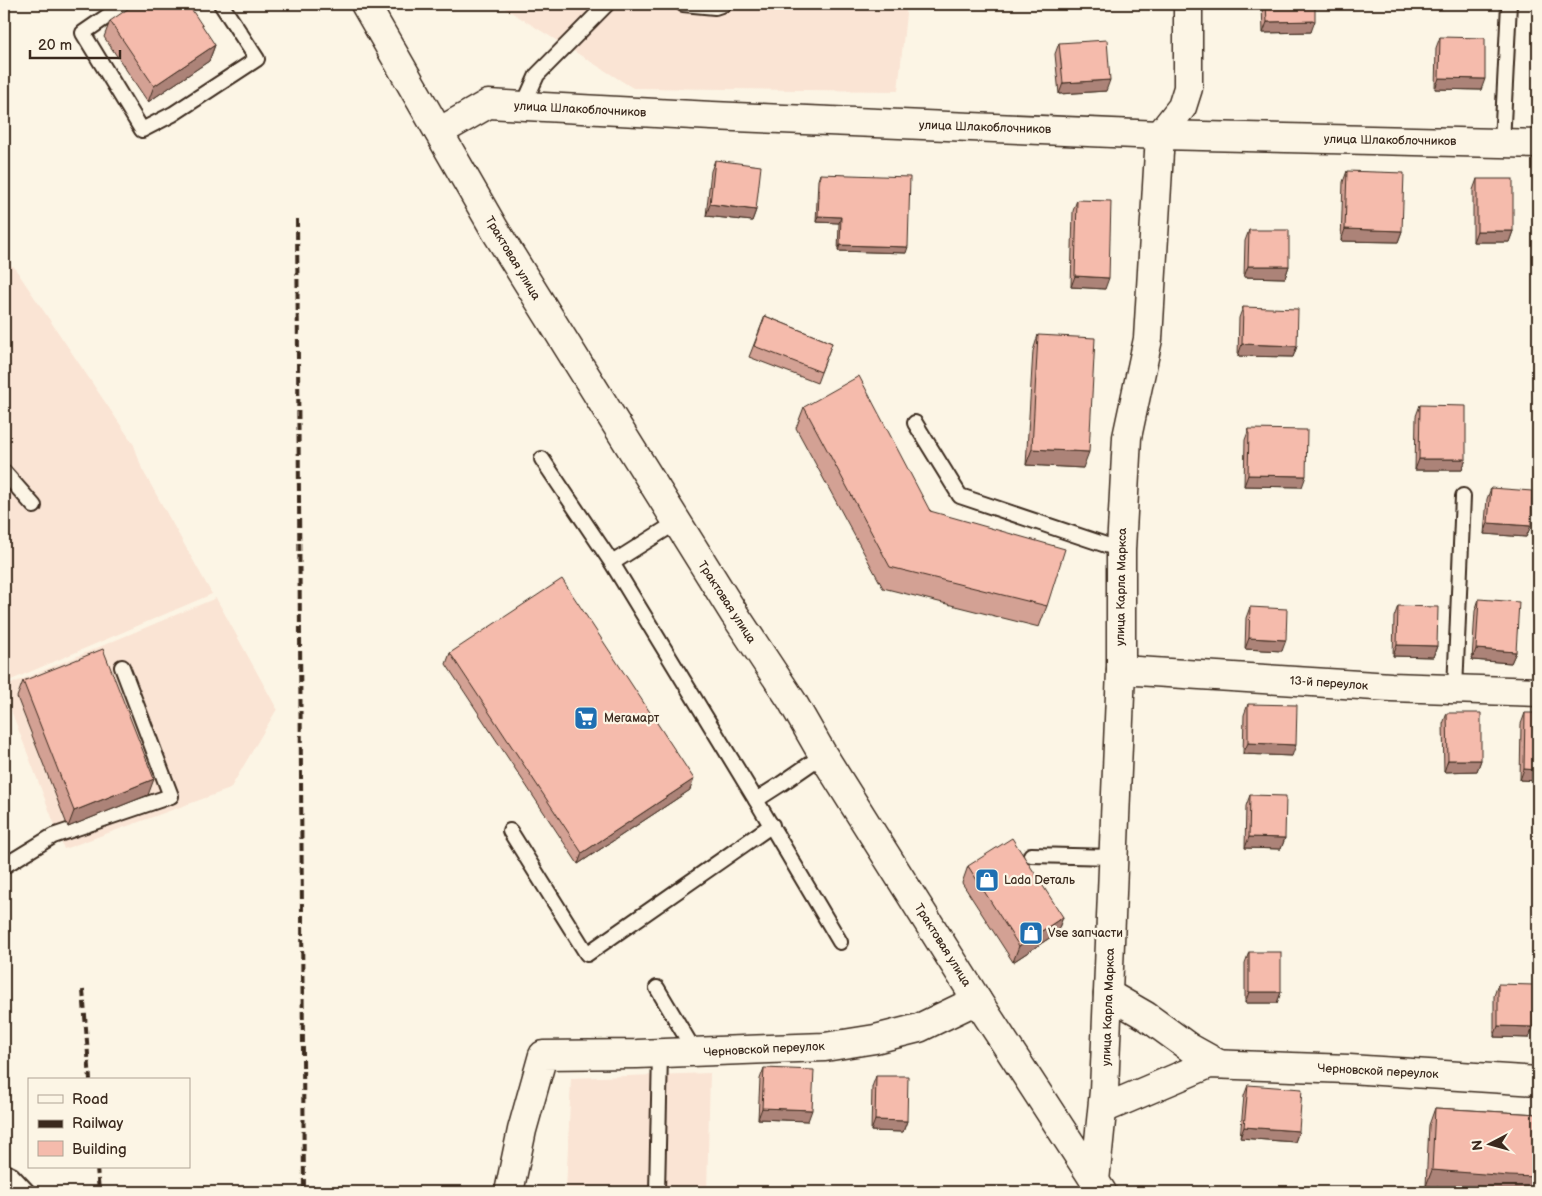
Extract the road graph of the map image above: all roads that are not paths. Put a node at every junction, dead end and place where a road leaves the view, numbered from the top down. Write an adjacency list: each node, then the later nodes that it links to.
1 (125, 4): 2 (lane)
2 (221, 4)
3 (365, 4): 10 (street, Трактовая улица)
4 (607, 4): 9 (lane)
5 (683, 4): 6 (lane)
6 (724, 4)
7 (1188, 4): 11 (street)
8 (1509, 4): 12 (lane)
9 (523, 106): 10 (street, улица Шлакоблочников); 11 (street, улица Шлакоблочников)
10 (439, 132): 19 (street, Трактовая улица)
11 (1160, 135): 12 (street, улица Шлакоблочников); 20 (street, улица Карла Маркса)
12 (1502, 143): 13 (street, улица Шлакоблочников)
13 (1538, 144)
14 (916, 424): 20 (lane)
15 (542, 459): 21 (lane)
16 (4, 472): 18 (lane)
17 (1463, 496): 24 (lane)
18 (34, 506)
19 (676, 522): 21 (lane); 26 (street, Трактовая улица)
20 (1121, 550): 23 (street, улица Карла Маркса)
21 (612, 563): 27 (lane)
22 (122, 667): 32 (lane)
23 (1120, 670): 24 (street, 13-й переулок); 31 (street, улица Карла Маркса)
24 (1455, 690): 25 (street, 13-й переулок)
25 (1538, 692)
26 (823, 755): 27 (lane); 36 (street, Трактовая улица)
27 (756, 800): 28 (lane)
28 (772, 825): 29 (lane); 33 (lane)
29 (510, 831)
30 (1031, 855): 31 (lane)
31 (1114, 857): 35 (street, улица Карла Маркса)
32 (4, 866)
33 (840, 942)
34 (657, 988): 37 (lane)
35 (1108, 994): 39 (street); 41 (street, улица Карла Маркса)
36 (977, 1000): 37 (street, Черновской переулок); 43 (street, Трактовая улица)
37 (695, 1052): 38 (street, Черновской переулок)
38 (660, 1053): 45 (street, Черновской переулок); 46 (lane)
39 (1217, 1063): 40 (street, Черновской переулок); 41 (street)
40 (1538, 1081)
41 (1102, 1108): 43 (street, улица Карла Маркса)
42 (4, 1171): 44 (lane)
43 (1099, 1187)
44 (28, 1192)
45 (509, 1192)
46 (656, 1192)

